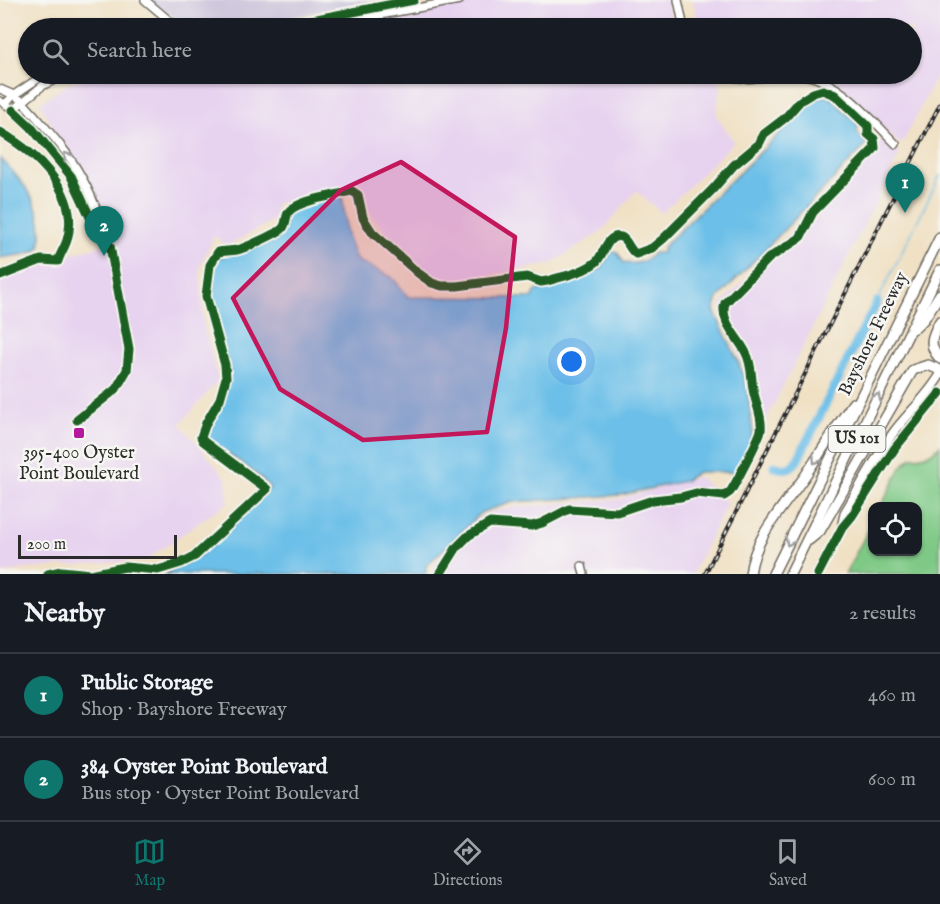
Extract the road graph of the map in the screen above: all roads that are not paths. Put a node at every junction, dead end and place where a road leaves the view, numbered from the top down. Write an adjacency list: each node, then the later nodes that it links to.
1 (145, 0): 7 (street)
2 (414, 0): 5 (street)
3 (460, 0): 5 (street)
4 (678, 0): 10 (street)
5 (389, 6): 6 (street)
6 (378, 7): 8 (street); 9 (street)
7 (164, 18)
8 (322, 18)
9 (347, 18)
10 (682, 18)
11 (30, 84): 15 (street)
12 (46, 84): 16 (street)
13 (828, 84): 19 (street)
14 (0, 89): 15 (street)
15 (14, 95): 16 (street); 17 (street)
16 (22, 101): 18 (street); 20 (street, one-way to 16)
17 (3, 103): 18 (street)
18 (13, 110): 20 (street)
19 (896, 144)
20 (76, 177): 31 (street)
21 (940, 235): 29 (highway, Bayshore Freeway / US 101)
22 (940, 270): 25 (highway, Bayshore Freeway / US 101)
23 (940, 294): 25 (highway)
24 (940, 321): 26 (highway)
25 (908, 334): 33 (highway, Bayshore Freeway / US 101, one-way to 25)
26 (940, 359)
27 (940, 370): 33 (highway)
28 (940, 375): 32 (main road)
29 (871, 376): 36 (highway, one-way to 36); 37 (highway, Bayshore Freeway / US 101, one-way to 37)
30 (940, 393): 32 (main road)
31 (77, 420)
32 (842, 528): 39 (main road)
33 (805, 543): 38 (highway, Bayshore Freeway / US 101)
34 (582, 566): 35 (street)
35 (584, 574)
36 (750, 574)
37 (773, 574)
38 (790, 574)
39 (818, 574)

